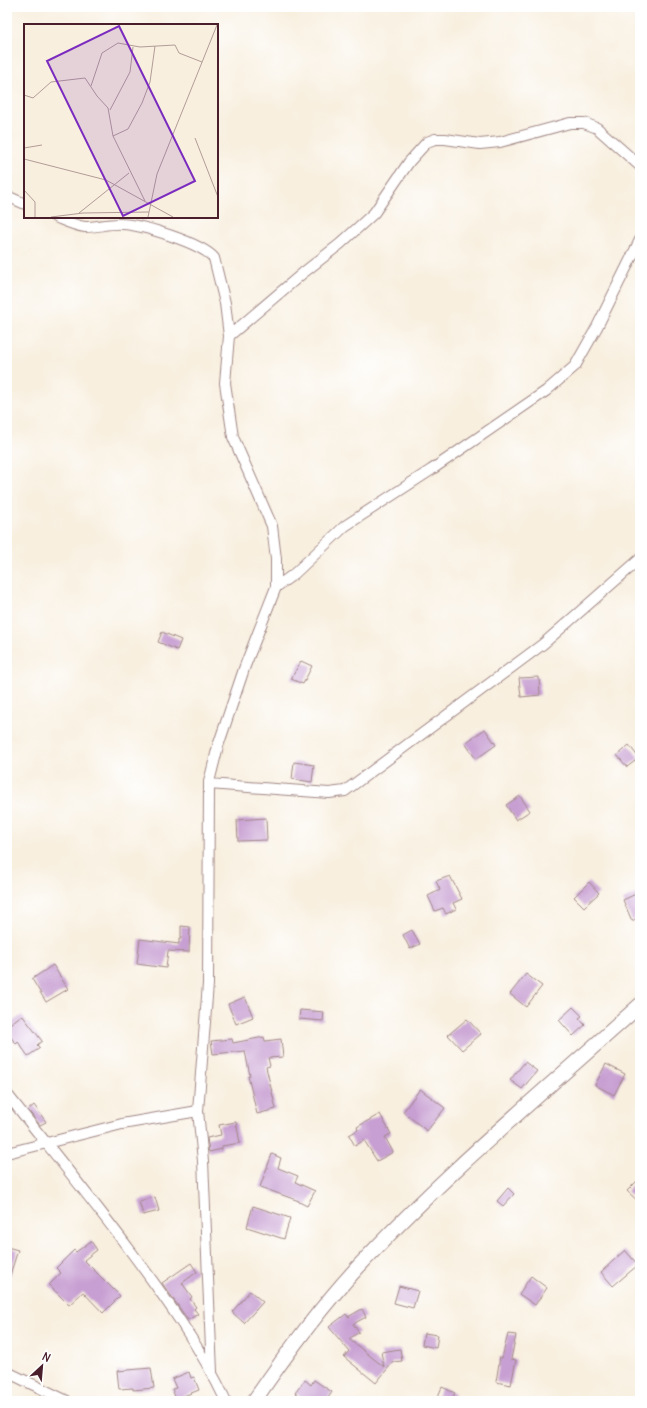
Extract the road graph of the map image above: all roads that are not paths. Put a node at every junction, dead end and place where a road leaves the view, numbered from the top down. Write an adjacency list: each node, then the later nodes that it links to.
1 (640, 166): 6 (street)
2 (7, 196): 3 (street)
3 (24, 204)
4 (58, 218): 6 (street)
5 (640, 240): 8 (street)
6 (229, 336): 8 (street)
7 (640, 559): 9 (street)
8 (276, 587): 9 (street)
9 (209, 784): 12 (street)
10 (640, 1005): 19 (street)
11 (7, 1094): 13 (street)
12 (198, 1111): 13 (street); 16 (street)
13 (46, 1144): 14 (street); 16 (street)
14 (7, 1153)
15 (7, 1372): 17 (street)
16 (212, 1372): 18 (street)
17 (67, 1401)
18 (226, 1401)
19 (254, 1401)

